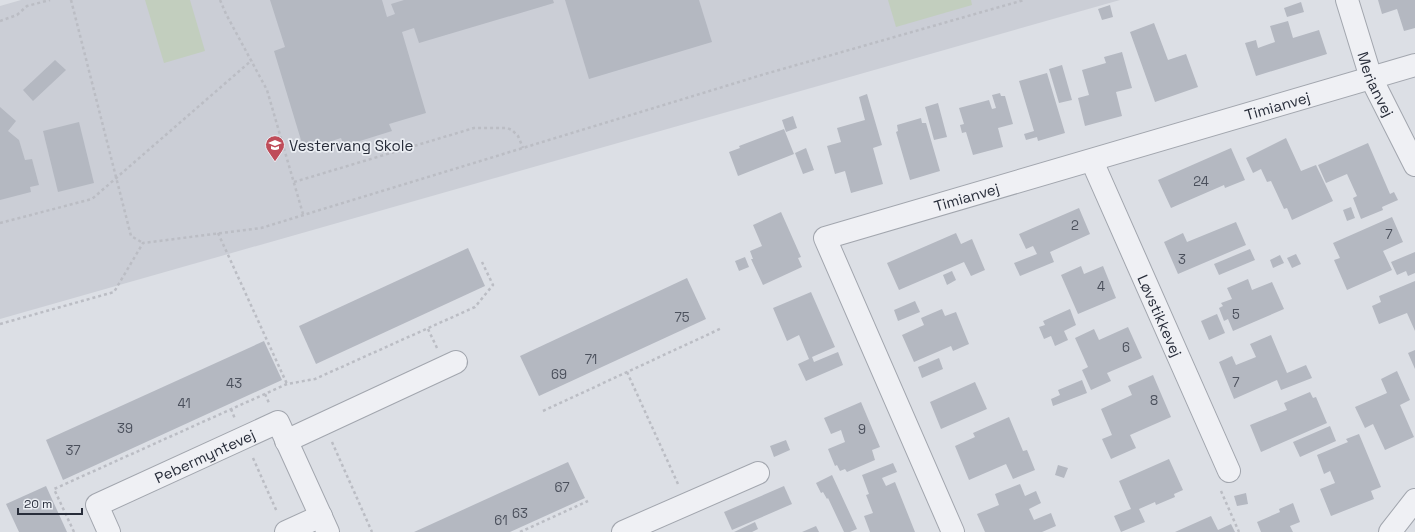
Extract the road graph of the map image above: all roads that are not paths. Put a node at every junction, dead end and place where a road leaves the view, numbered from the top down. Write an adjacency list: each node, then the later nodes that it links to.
1 (1347, 0): 3 (street, Merianvej)
2 (1415, 65): 3 (street, Timianvej)
3 (1371, 78): 4 (street, Timianvej); 5 (street, Merianvej)
4 (1092, 161): 8 (street, Løvstikkevej); 15 (street, Timianvej)
5 (1415, 165)
6 (456, 362): 7 (street)
7 (286, 441): 11 (street, Pebermyntevej); 12 (street, Pebermyntevej)
8 (1229, 471)
9 (758, 473): 14 (street)
10 (1415, 500): 16 (street)
11 (324, 524): 13 (street, Pebermyntevej)
12 (109, 532)
13 (286, 532)
14 (623, 532)
15 (953, 532)
16 (1390, 532)

